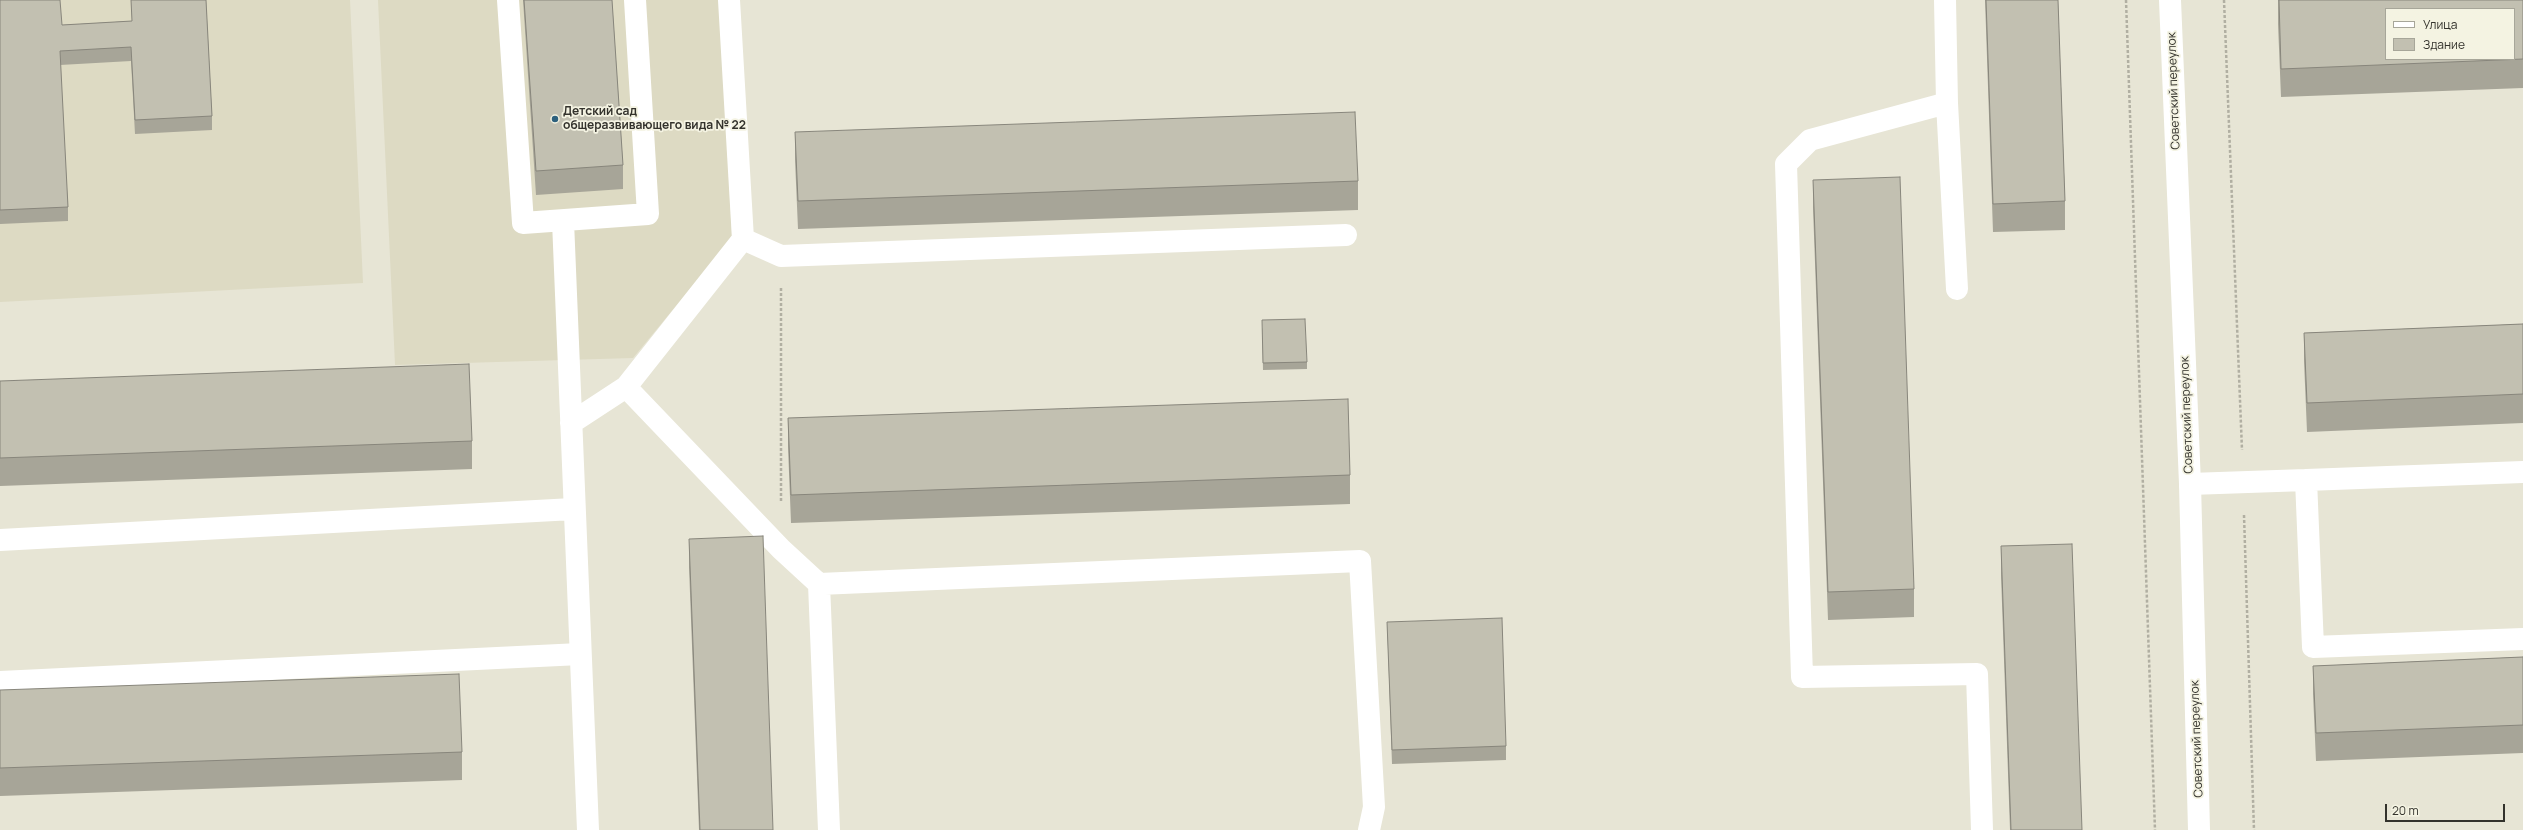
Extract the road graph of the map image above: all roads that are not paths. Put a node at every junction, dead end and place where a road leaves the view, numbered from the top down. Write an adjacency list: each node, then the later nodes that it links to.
1 (508, 0): 7 (street)
2 (634, 0): 7 (street)
3 (729, 0): 9 (street)
4 (1945, 0): 6 (street)
5 (2170, 0): 15 (street, Советский переулок)
6 (1947, 103): 10 (street); 25 (street)
7 (563, 221): 12 (street)
8 (1346, 235): 9 (street)
9 (743, 239): 11 (street)
10 (1957, 289)
11 (626, 387): 12 (street); 18 (street)
12 (571, 423): 16 (street)
13 (2523, 472): 14 (street)
14 (2306, 480): 15 (street); 19 (street)
15 (2190, 484): 26 (street, Советский переулок)
16 (574, 509): 17 (street); 20 (street)
17 (0, 540)
18 (819, 584): 23 (street); 24 (street)
19 (2523, 639)
20 (580, 654): 21 (street); 22 (street)
21 (0, 682)
22 (588, 830)
23 (829, 830)
24 (1370, 830)
25 (1982, 830)
26 (2199, 830)

